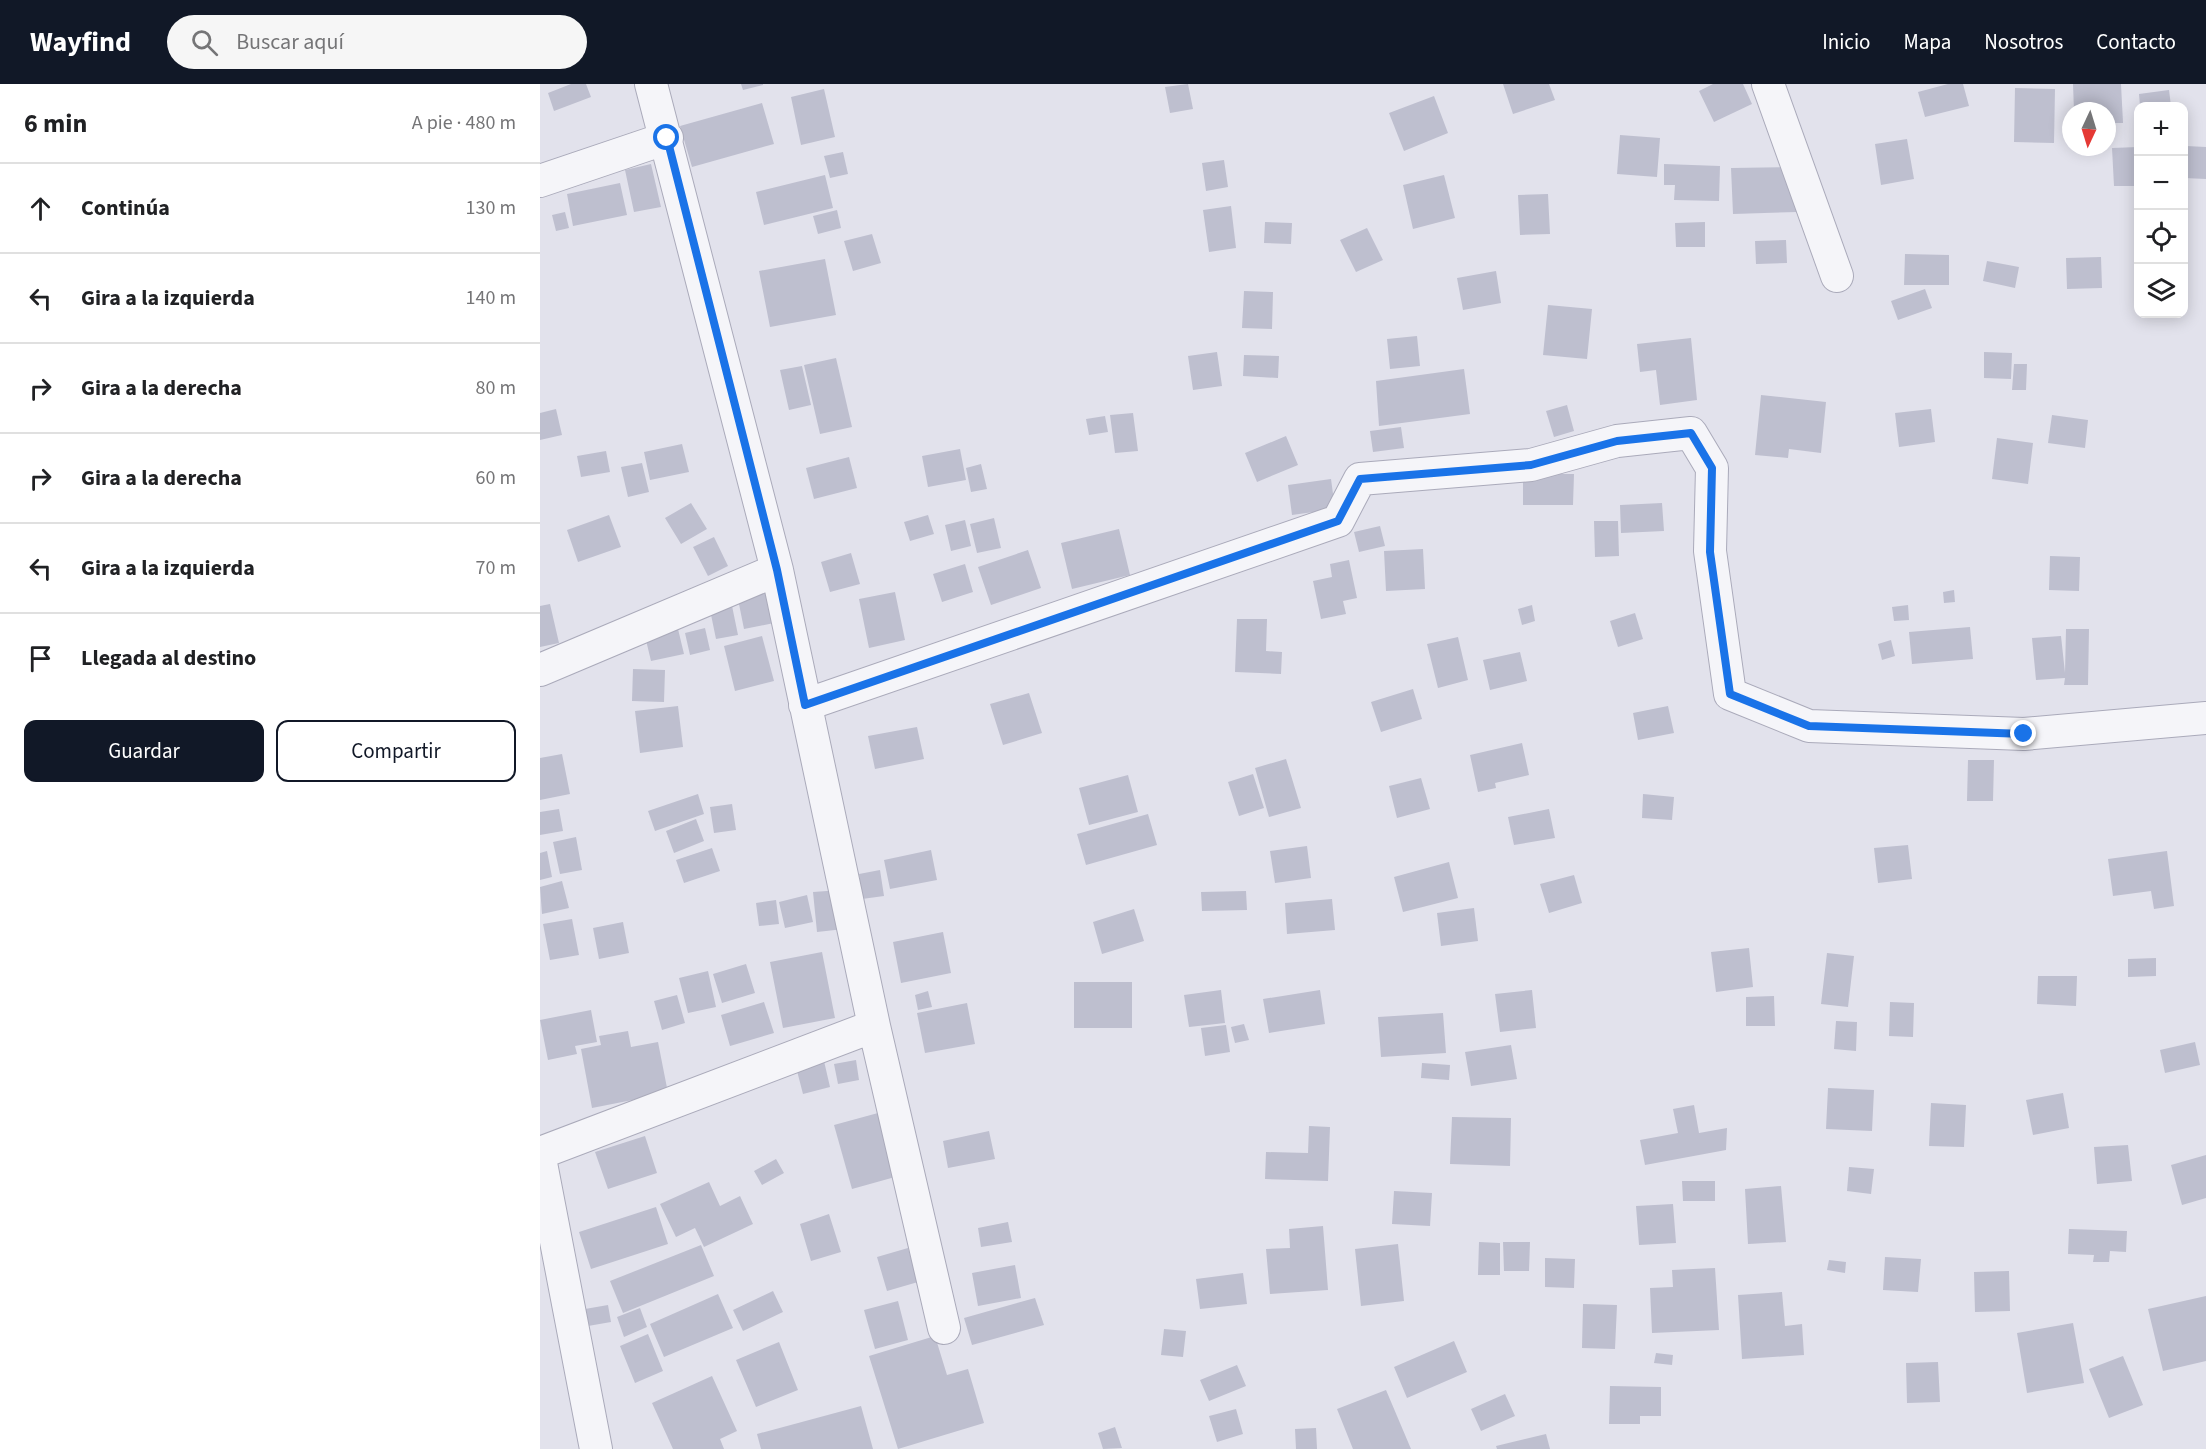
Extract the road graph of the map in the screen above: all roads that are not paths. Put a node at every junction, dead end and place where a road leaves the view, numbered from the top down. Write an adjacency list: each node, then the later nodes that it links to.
1 (651, 84): 3 (street)
2 (1768, 84): 5 (street)
3 (667, 138): 4 (street); 6 (street)
4 (540, 181)
5 (1837, 276)
6 (777, 570): 7 (street); 8 (street)
7 (540, 670)
8 (805, 705): 9 (street); 10 (street)
9 (2206, 718)
10 (874, 1026): 11 (street); 13 (street)
11 (540, 1153)
12 (540, 1158): 14 (street)
13 (944, 1328)
14 (596, 1449)

